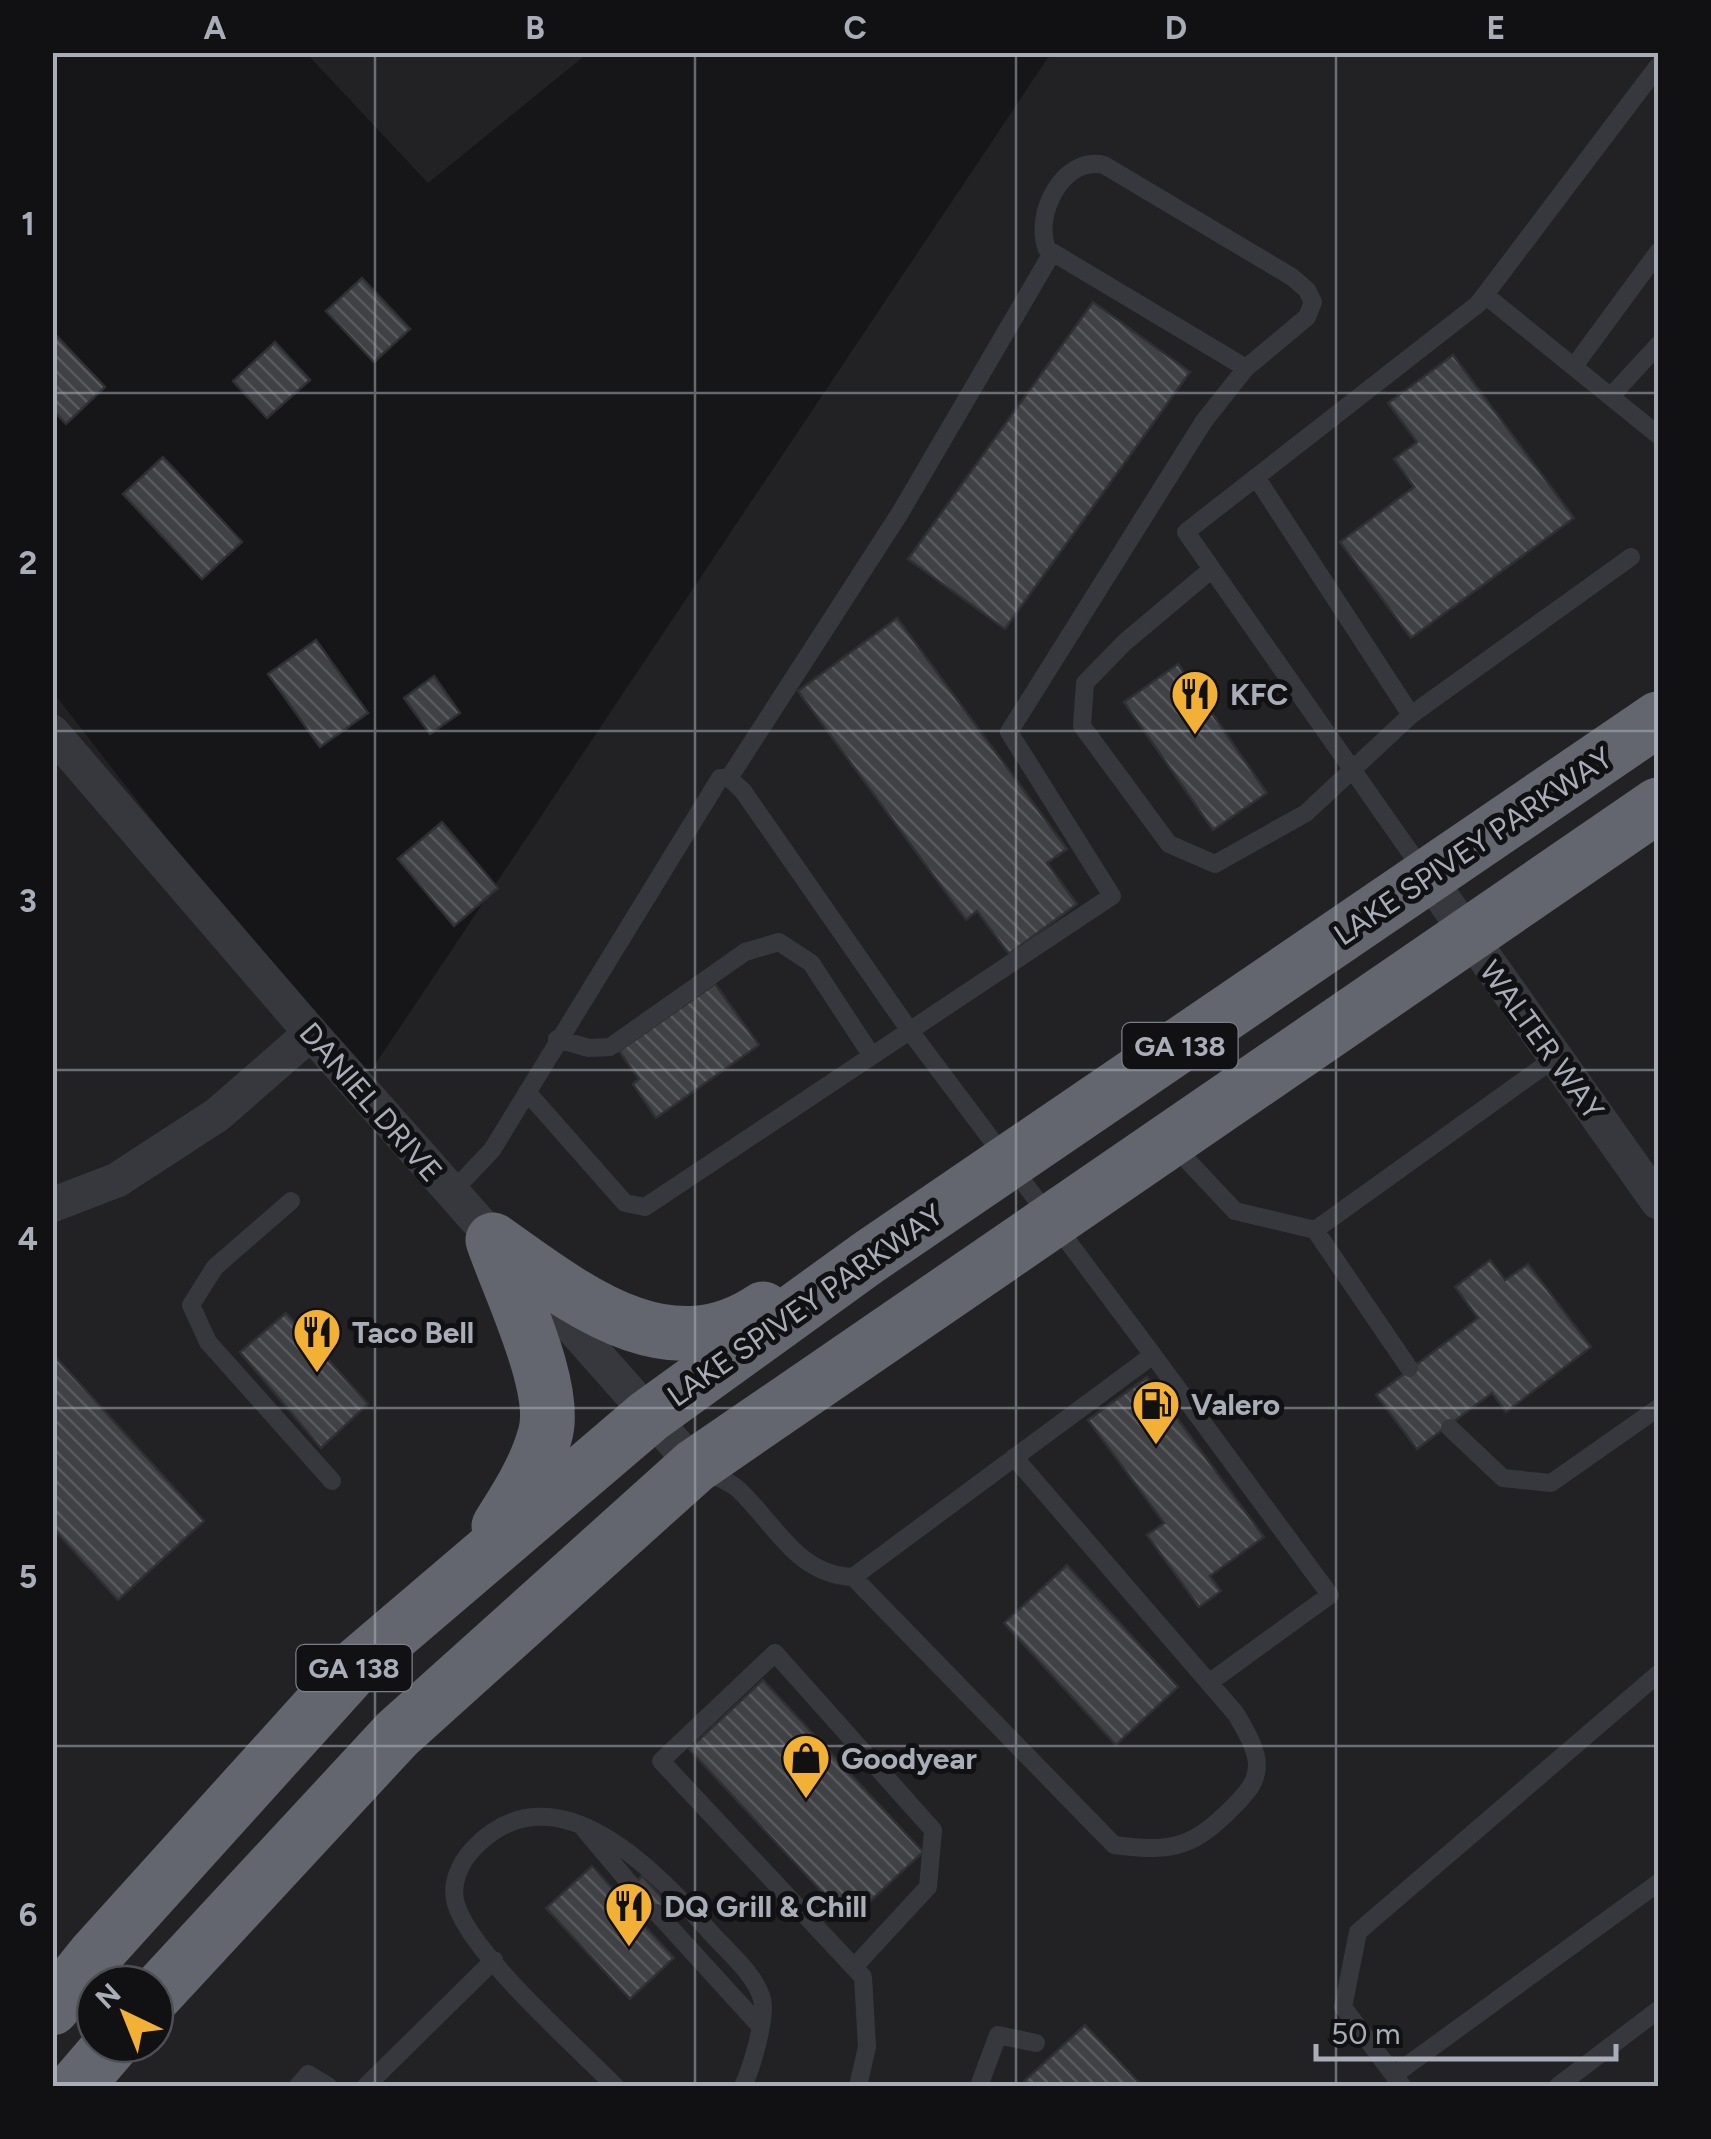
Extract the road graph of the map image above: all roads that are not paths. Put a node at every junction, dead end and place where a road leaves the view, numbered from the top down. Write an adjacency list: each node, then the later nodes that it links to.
1 (1658, 66): 4 (lane)
2 (1658, 252): 6 (lane)
3 (1052, 253): 7 (lane); 7 (lane); 17 (lane)
4 (1485, 294): 6 (lane); 10 (lane)
5 (1658, 345): 8 (lane)
6 (1575, 365): 8 (lane)
7 (1246, 368): 21 (lane)
8 (1612, 394): 9 (lane)
9 (1658, 435)
10 (1256, 477): 12 (lane); 13 (lane)
11 (1631, 557): 13 (lane)
12 (1212, 569): 16 (lane); 16 (lane)
13 (1411, 715): 16 (lane)
14 (1658, 719): 19 (highway, LAKE SPIVEY PARKWAY / GA 138)
15 (52, 732): 22 (street, DANIEL DRIVE)
16 (1352, 770): 19 (lane)
17 (729, 778): 21 (lane); 23 (lane)
18 (1658, 804): 20 (highway, GA 138)
19 (1427, 876): 20 (street, WALTER WAY); 28 (highway, LAKE SPIVEY PARKWAY / GA 138)
20 (1468, 937): 25 (street, WALTER WAY); 27 (highway, GA 138)
21 (910, 1031): 24 (lane); 28 (lane)
22 (311, 1033): 29 (street, DANIEL DRIVE); 32 (street)
23 (557, 1039): 24 (lane); 26 (lane)
24 (872, 1056): 26 (lane)
25 (1555, 1058): 31 (street, WALTER WAY); 35 (lane)
26 (527, 1092): 29 (lane)
27 (1169, 1140): 34 (highway, GA 138); 35 (lane)
28 (1011, 1161): 33 (highway, LAKE SPIVEY PARKWAY / GA 138); 34 (lane)
29 (452, 1193): 36 (street, DANIEL DRIVE)
30 (291, 1201): 44 (lane)
31 (1658, 1202)
32 (52, 1204)
33 (932, 1214): 36 (highway); 40 (highway, LAKE SPIVEY PARKWAY / GA 138)
34 (1052, 1222): 37 (lane); 43 (highway, GA 138)
35 (1315, 1230): 38 (lane)
36 (493, 1240): 40 (street, DANIEL DRIVE); 45 (highway)
37 (1153, 1355): 42 (lane); 48 (lane)
38 (1409, 1368)
39 (1658, 1408): 41 (lane)
40 (648, 1416): 43 (street, DANIEL DRIVE); 45 (highway, LAKE SPIVEY PARKWAY / GA 138)
41 (1450, 1428)
42 (1014, 1457): 46 (lane); 48 (lane)
43 (695, 1466): 46 (lane); 55 (highway, GA 138)
44 (332, 1481)
45 (476, 1563): 56 (highway, LAKE SPIVEY PARKWAY / GA 138)
46 (852, 1577): 48 (lane)
47 (1658, 1674): 60 (lane)
48 (1210, 1682)
49 (582, 1826): 51 (lane); 53 (lane); 58 (lane)
50 (1658, 1883): 60 (lane)
51 (632, 1886)
52 (657, 1913): 58 (lane)
53 (494, 1960): 63 (lane); 64 (lane)
54 (854, 1967): 54 (lane); 66 (lane)
55 (175, 1974)
56 (52, 2008)
57 (1658, 2010): 68 (lane)
58 (759, 2025): 65 (lane)
59 (1036, 2043): 67 (lane)
60 (1398, 2081)
61 (298, 2086): 62 (lane)
62 (328, 2086)
63 (366, 2086)
64 (616, 2086)
65 (742, 2086)
66 (858, 2086)
67 (980, 2086)
68 (1558, 2086)

